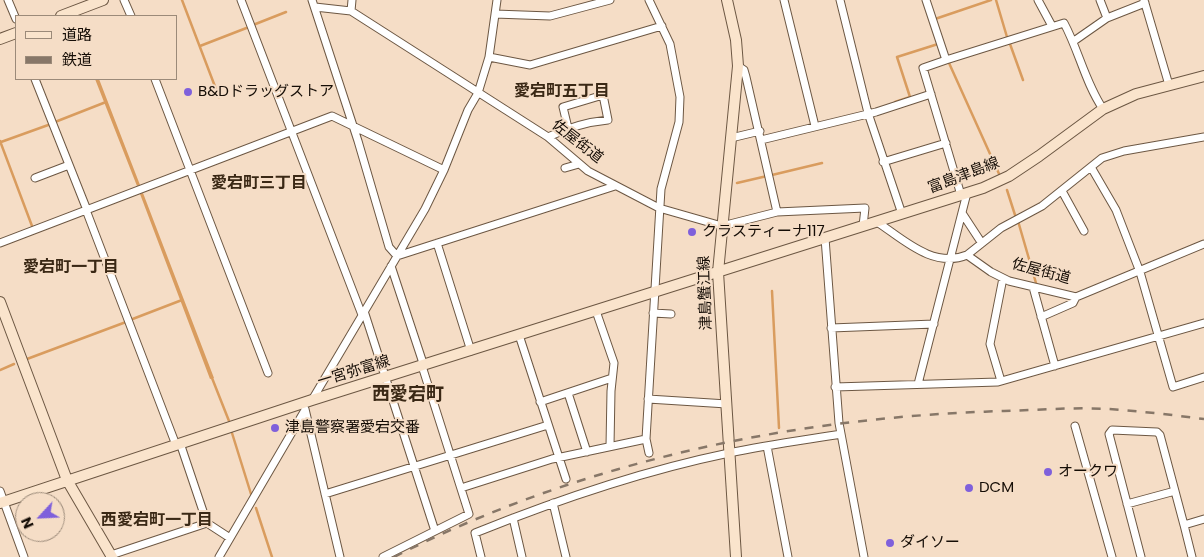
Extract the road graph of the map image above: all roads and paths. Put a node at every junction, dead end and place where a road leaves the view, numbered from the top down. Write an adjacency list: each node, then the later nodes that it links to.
1 (8, 0): 21 (street)
2 (103, 0): 19 (main road)
3 (124, 0): 20 (street)
4 (241, 0): 43 (street)
5 (352, 0): 17 (street)
6 (497, 0): 18 (street)
7 (610, 0): 18 (street)
8 (649, 0): 23 (street)
9 (727, 0): 30 (main road, 津島蟹江線)
10 (784, 0): 39 (street)
11 (840, 0): 38 (street)
12 (926, 0): 29 (street)
13 (1038, 0): 24 (street)
14 (1100, 0): 22 (street)
15 (1144, 2): 22 (street); 34 (street)
16 (314, 4): 17 (street, 佐屋街道); 40 (street)
17 (351, 11): 35 (street, 佐屋街道)
18 (495, 14): 28 (street)
19 (64, 15)
20 (130, 15)
21 (15, 17)
22 (1107, 18): 27 (street)
23 (662, 26): 28 (street); 60 (street)
24 (1052, 26): 27 (street); 29 (street)
25 (15, 33): 26 (main road)
26 (0, 40)
27 (1074, 40): 37 (street)
28 (489, 57): 35 (street)
29 (946, 60): 36 (street)
30 (738, 66): 42 (street); 46 (main road, 津島蟹江線)
31 (1204, 76): 34 (main road, 富島津島線)
32 (36, 80): 51 (street)
33 (155, 80): 54 (street)
34 (1168, 85): 37 (main road, 富島津島線)
35 (478, 93): 44 (street, 佐屋街道); 55 (street)
36 (931, 94): 38 (street); 48 (street)
37 (1103, 109): 59 (main road, 富島津島線)
38 (868, 113): 39 (street); 49 (street)
39 (815, 126): 47 (street)
40 (353, 127): 43 (street); 55 (street); 75 (street)
41 (568, 128): 41 (street); 44 (street)
42 (760, 131): 46 (street); 47 (street)
43 (292, 132): 54 (street); 86 (street)
44 (548, 137): 50 (street, 佐屋街道)
45 (1204, 137): 52 (street)
46 (731, 138): 66 (main road, 津島蟹江線)
47 (761, 140): 62 (street)
48 (946, 142): 49 (street); 59 (street)
49 (883, 162): 64 (street)
50 (579, 164): 53 (street); 57 (street, 佐屋街道)
51 (69, 165): 56 (street); 61 (street)
52 (1091, 167): 58 (street); 79 (street)
53 (565, 168)
54 (190, 170): 61 (street); 98 (street)
55 (444, 170): 75 (street)
56 (35, 178)
57 (615, 186): 60 (street, 佐屋街道); 72 (street)
58 (1062, 190): 68 (street); 70 (street)
59 (964, 194): 63 (street); 64 (main road, 富島津島線)
60 (660, 208): 66 (street, 佐屋街道); 82 (street)
61 (86, 210): 71 (street); 114 (street)
62 (777, 212): 66 (street); 67 (street)
63 (962, 213): 70 (street); 76 (street)
64 (902, 214): 65 (main road, 富島津島線)
65 (876, 222): 67 (main road, 富島津島線); 76 (street)
66 (722, 226): 78 (main road, 津島蟹江線)
67 (863, 226): 69 (main road, 富島津島線)
68 (1084, 231)
69 (825, 238): 78 (main road, 富島津島線); 92 (street)
70 (981, 242): 74 (street)
71 (0, 243)
72 (438, 243): 75 (street); 95 (street)
73 (1204, 244): 79 (street, 佐屋街道)
74 (967, 255): 76 (street); 80 (street, 佐屋街道)
75 (397, 256): 77 (street)
76 (951, 259): 91 (street)
77 (391, 266): 86 (street); 96 (street)
78 (718, 272): 82 (main road, 一宮弥富線); 109 (main road, 津島蟹江線)
79 (1140, 272): 83 (street, 佐屋街道); 94 (street)
80 (1003, 278): 81 (street, 佐屋街道); 102 (street)
81 (1033, 287): 83 (street, 佐屋街道); 89 (street)
82 (654, 292): 85 (main road, 一宮弥富線); 87 (street)
83 (1076, 297): 89 (street)
84 (0, 302): 124 (main road)
85 (596, 311): 93 (main road, 一宮弥富線); 101 (street)
86 (363, 313): 100 (street); 108 (street)
87 (653, 313): 88 (street); 106 (street)
88 (671, 314)
89 (1041, 317): 97 (street)
90 (1204, 323): 94 (street)
91 (934, 324): 92 (street); 103 (street)
92 (831, 328): 104 (street)
93 (519, 335): 95 (main road, 一宮弥富線); 107 (street)
94 (1159, 336): 97 (street); 99 (street)
95 (471, 350): 96 (main road, 一宮弥富線)
96 (422, 366): 100 (main road, 一宮弥富線); 120 (street)
97 (1055, 366): 102 (street)
98 (268, 373)
99 (1204, 377)
100 (385, 378): 108 (main road, 一宮弥富線); 122 (street)
101 (612, 378): 105 (street); 115 (street)
102 (1001, 381): 103 (street)
103 (918, 384): 104 (street)
104 (835, 387): 112 (street)
105 (568, 393): 107 (street); 117 (street)
106 (648, 399): 109 (street); 113 (street)
107 (540, 402): 110 (street)
108 (307, 404): 114 (main road, 一宮弥富線); 127 (street); 136 (street)
109 (727, 404): 118 (main road, 津島蟹江線)
110 (548, 424): 120 (street); 121 (street)
111 (1075, 426): 148 (street)
112 (841, 434): 116 (street); 147 (street)
113 (646, 439): 115 (street); 119 (street)
114 (178, 444): 124 (main road, 一宮弥富線); 133 (street)
115 (610, 446): 117 (street)
116 (766, 446): 118 (street); 146 (street)
117 (587, 452): 121 (street)
118 (729, 452): 129 (street); 145 (main road, 津島蟹江線)
119 (649, 453)
120 (451, 455): 122 (street); 125 (street)
121 (559, 459): 123 (street); 125 (street)
122 (413, 466): 127 (street); 135 (street)
123 (566, 479)
124 (67, 480): 128 (main road, 一宮弥富線); 137 (main road)
125 (461, 488): 135 (street)
126 (1175, 491): 130 (street); 130 (street); 134 (street)
127 (325, 494): 140 (street)
128 (1, 498): 138 (street)
129 (553, 503): 131 (street); 144 (street)
130 (1127, 504): 149 (street)
131 (513, 518): 142 (street); 143 (street)
132 (1204, 519): 134 (street)
133 (207, 523): 136 (street); 137 (street)
134 (1184, 525): 150 (street)
135 (435, 531): 141 (street)
136 (230, 538): 139 (street)
137 (111, 556)
138 (24, 557)
139 (219, 557)
140 (340, 557)
141 (383, 557)
142 (481, 557)
143 (522, 557)
144 (566, 557)
145 (736, 557)
146 (788, 557)
147 (864, 557)
148 (1112, 557)
149 (1141, 557)
150 (1192, 557)

